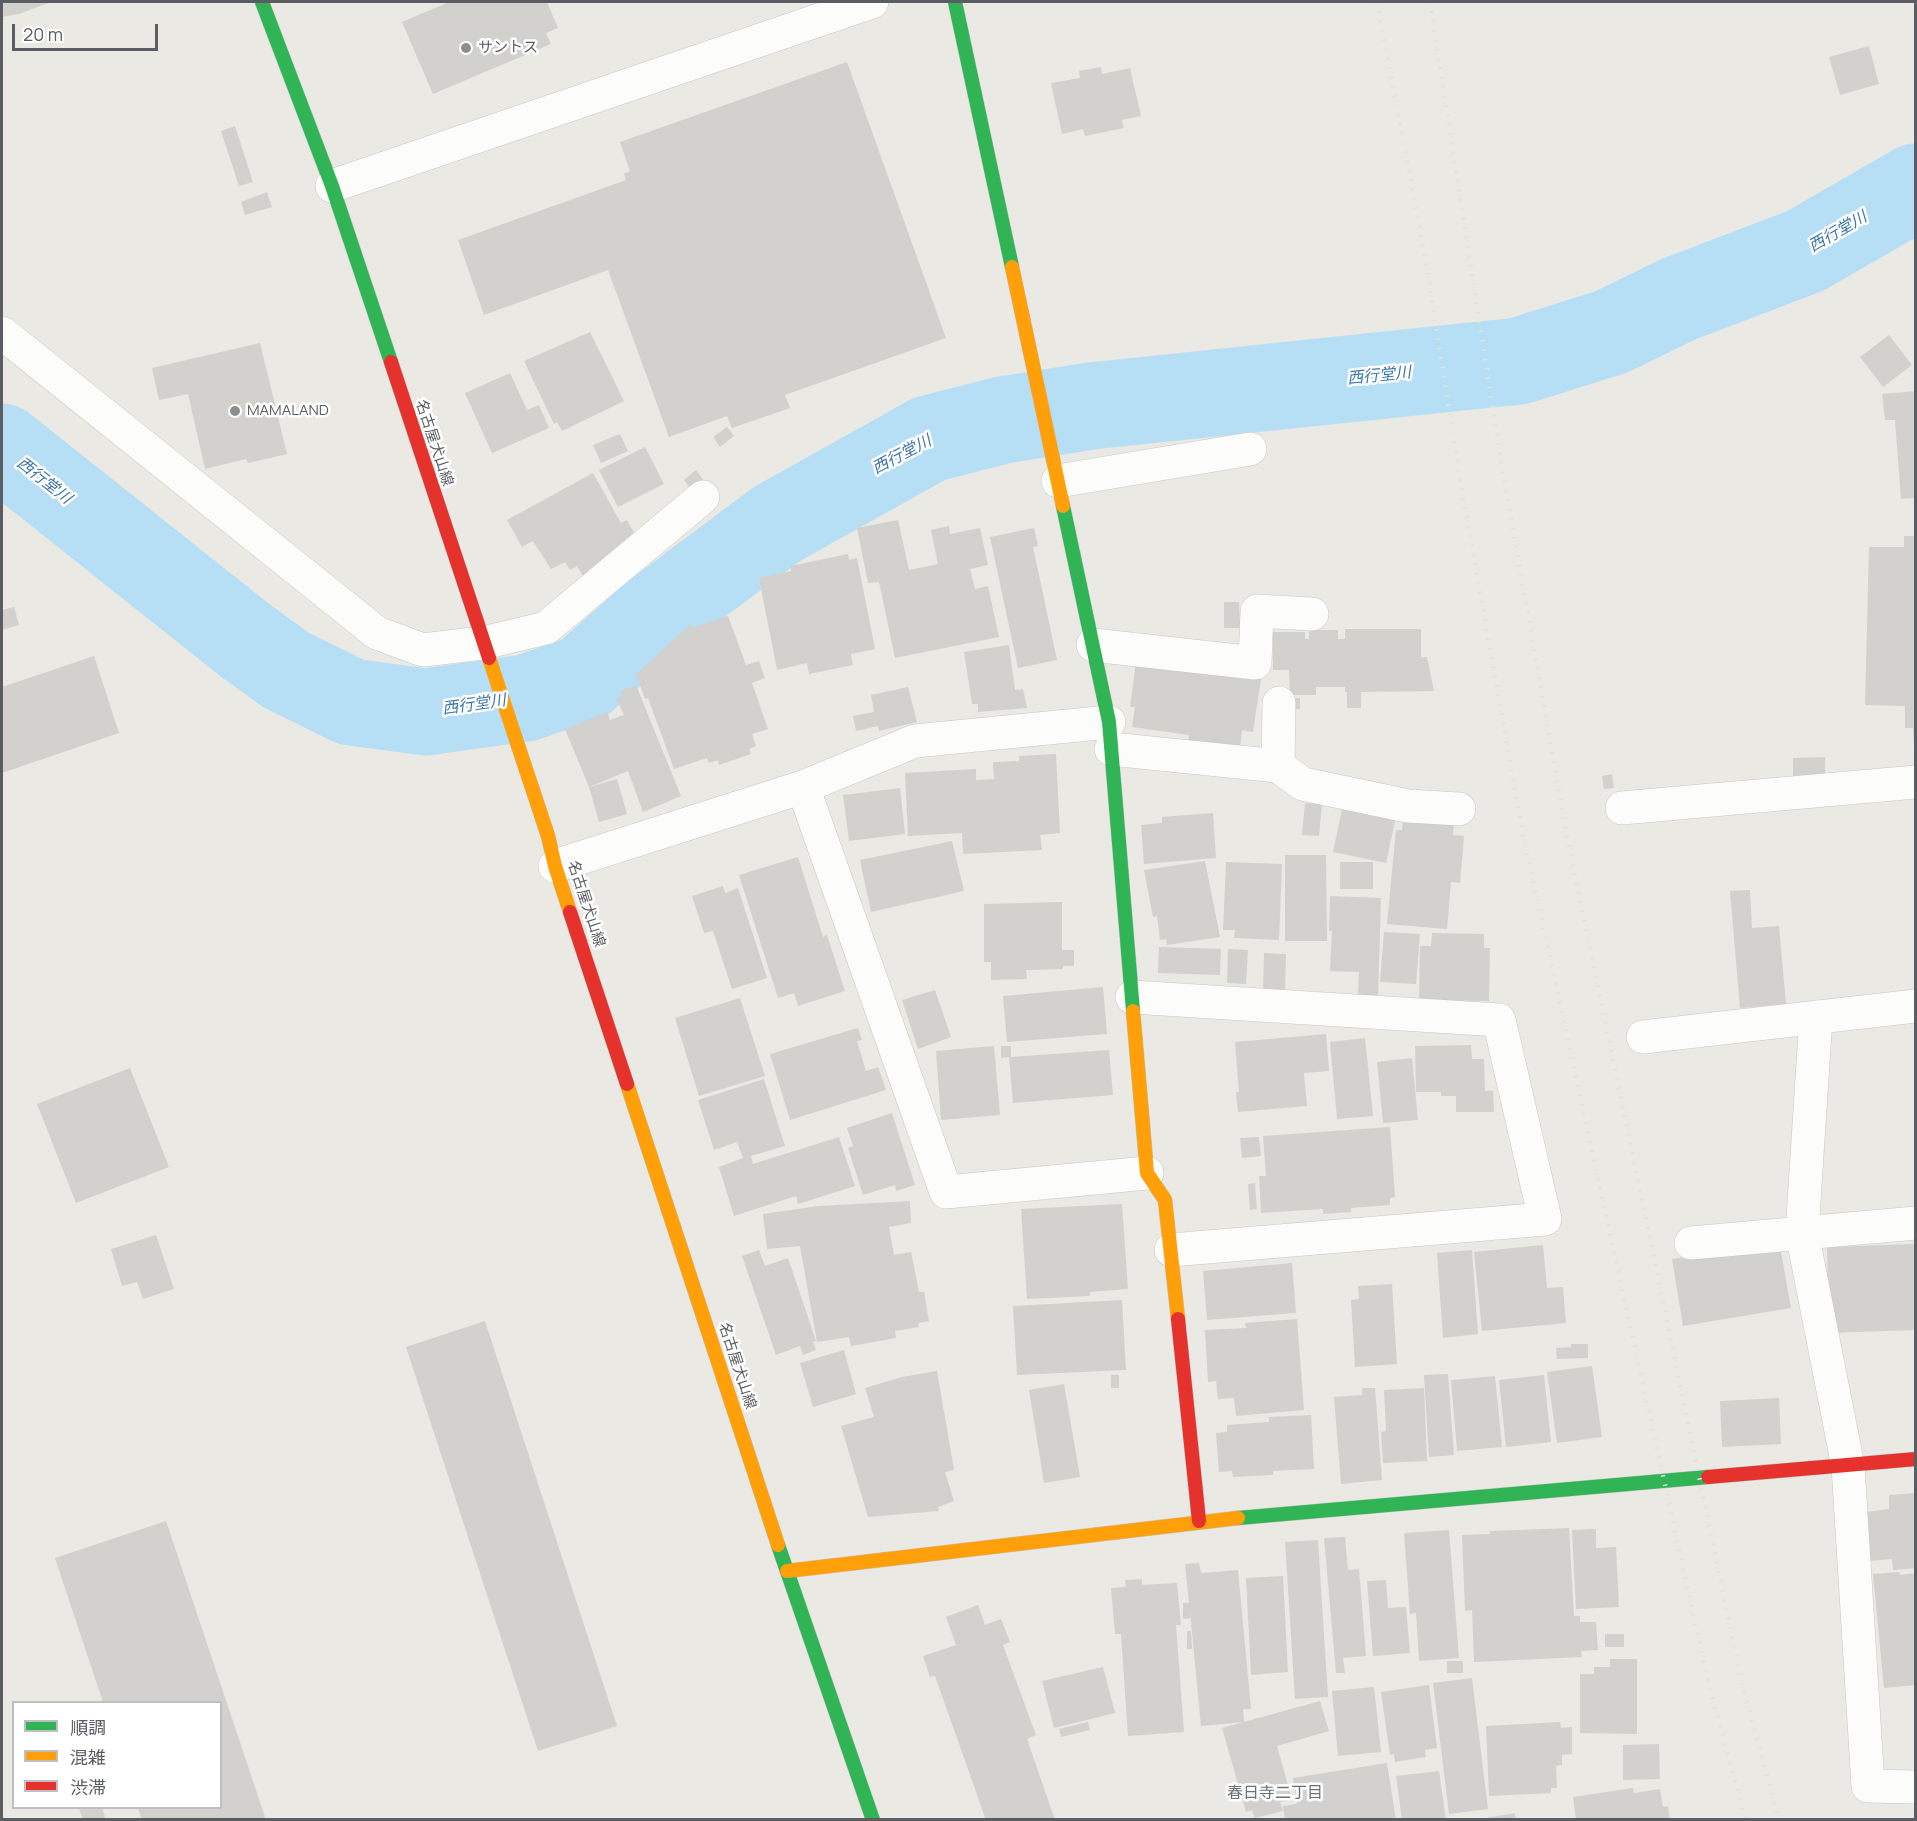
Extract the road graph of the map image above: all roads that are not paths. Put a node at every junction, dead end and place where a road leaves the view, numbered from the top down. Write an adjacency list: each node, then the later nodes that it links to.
1 (262, 2): 4 (street, 名古屋犬山線)
2 (872, 2): 4 (street)
3 (955, 2): 7 (street)
4 (332, 186): 11 (street, 名古屋犬山線)
5 (2, 333): 11 (street)
6 (1250, 449): 7 (street)
7 (1056, 468): 10 (street)
8 (703, 497): 11 (street)
9 (1312, 614): 10 (street)
10 (1093, 645): 13 (street)
11 (486, 651): 19 (street, 名古屋犬山線)
12 (1279, 703): 14 (street)
13 (1110, 735): 14 (street); 16 (street); 20 (street)
14 (1278, 766): 18 (street)
15 (1916, 782): 17 (street)
16 (803, 787): 19 (street); 24 (street)
17 (1622, 808)
18 (1459, 809)
19 (555, 866): 32 (street, 名古屋犬山線)
20 (1132, 997): 24 (street); 28 (street)
21 (1916, 1006): 22 (street)
22 (1816, 1017): 23 (street); 26 (street)
23 (1643, 1037)
24 (1147, 1173): 28 (street)
25 (1916, 1223): 26 (street)
26 (1802, 1233): 27 (street); 30 (street)
27 (1691, 1243)
28 (1171, 1250): 31 (street)
29 (1916, 1459): 30 (street)
30 (1848, 1466): 31 (street); 33 (street)
31 (1198, 1521): 32 (street)
32 (787, 1571): 34 (street, 名古屋犬山線)
33 (1916, 1787)
34 (873, 1820)

